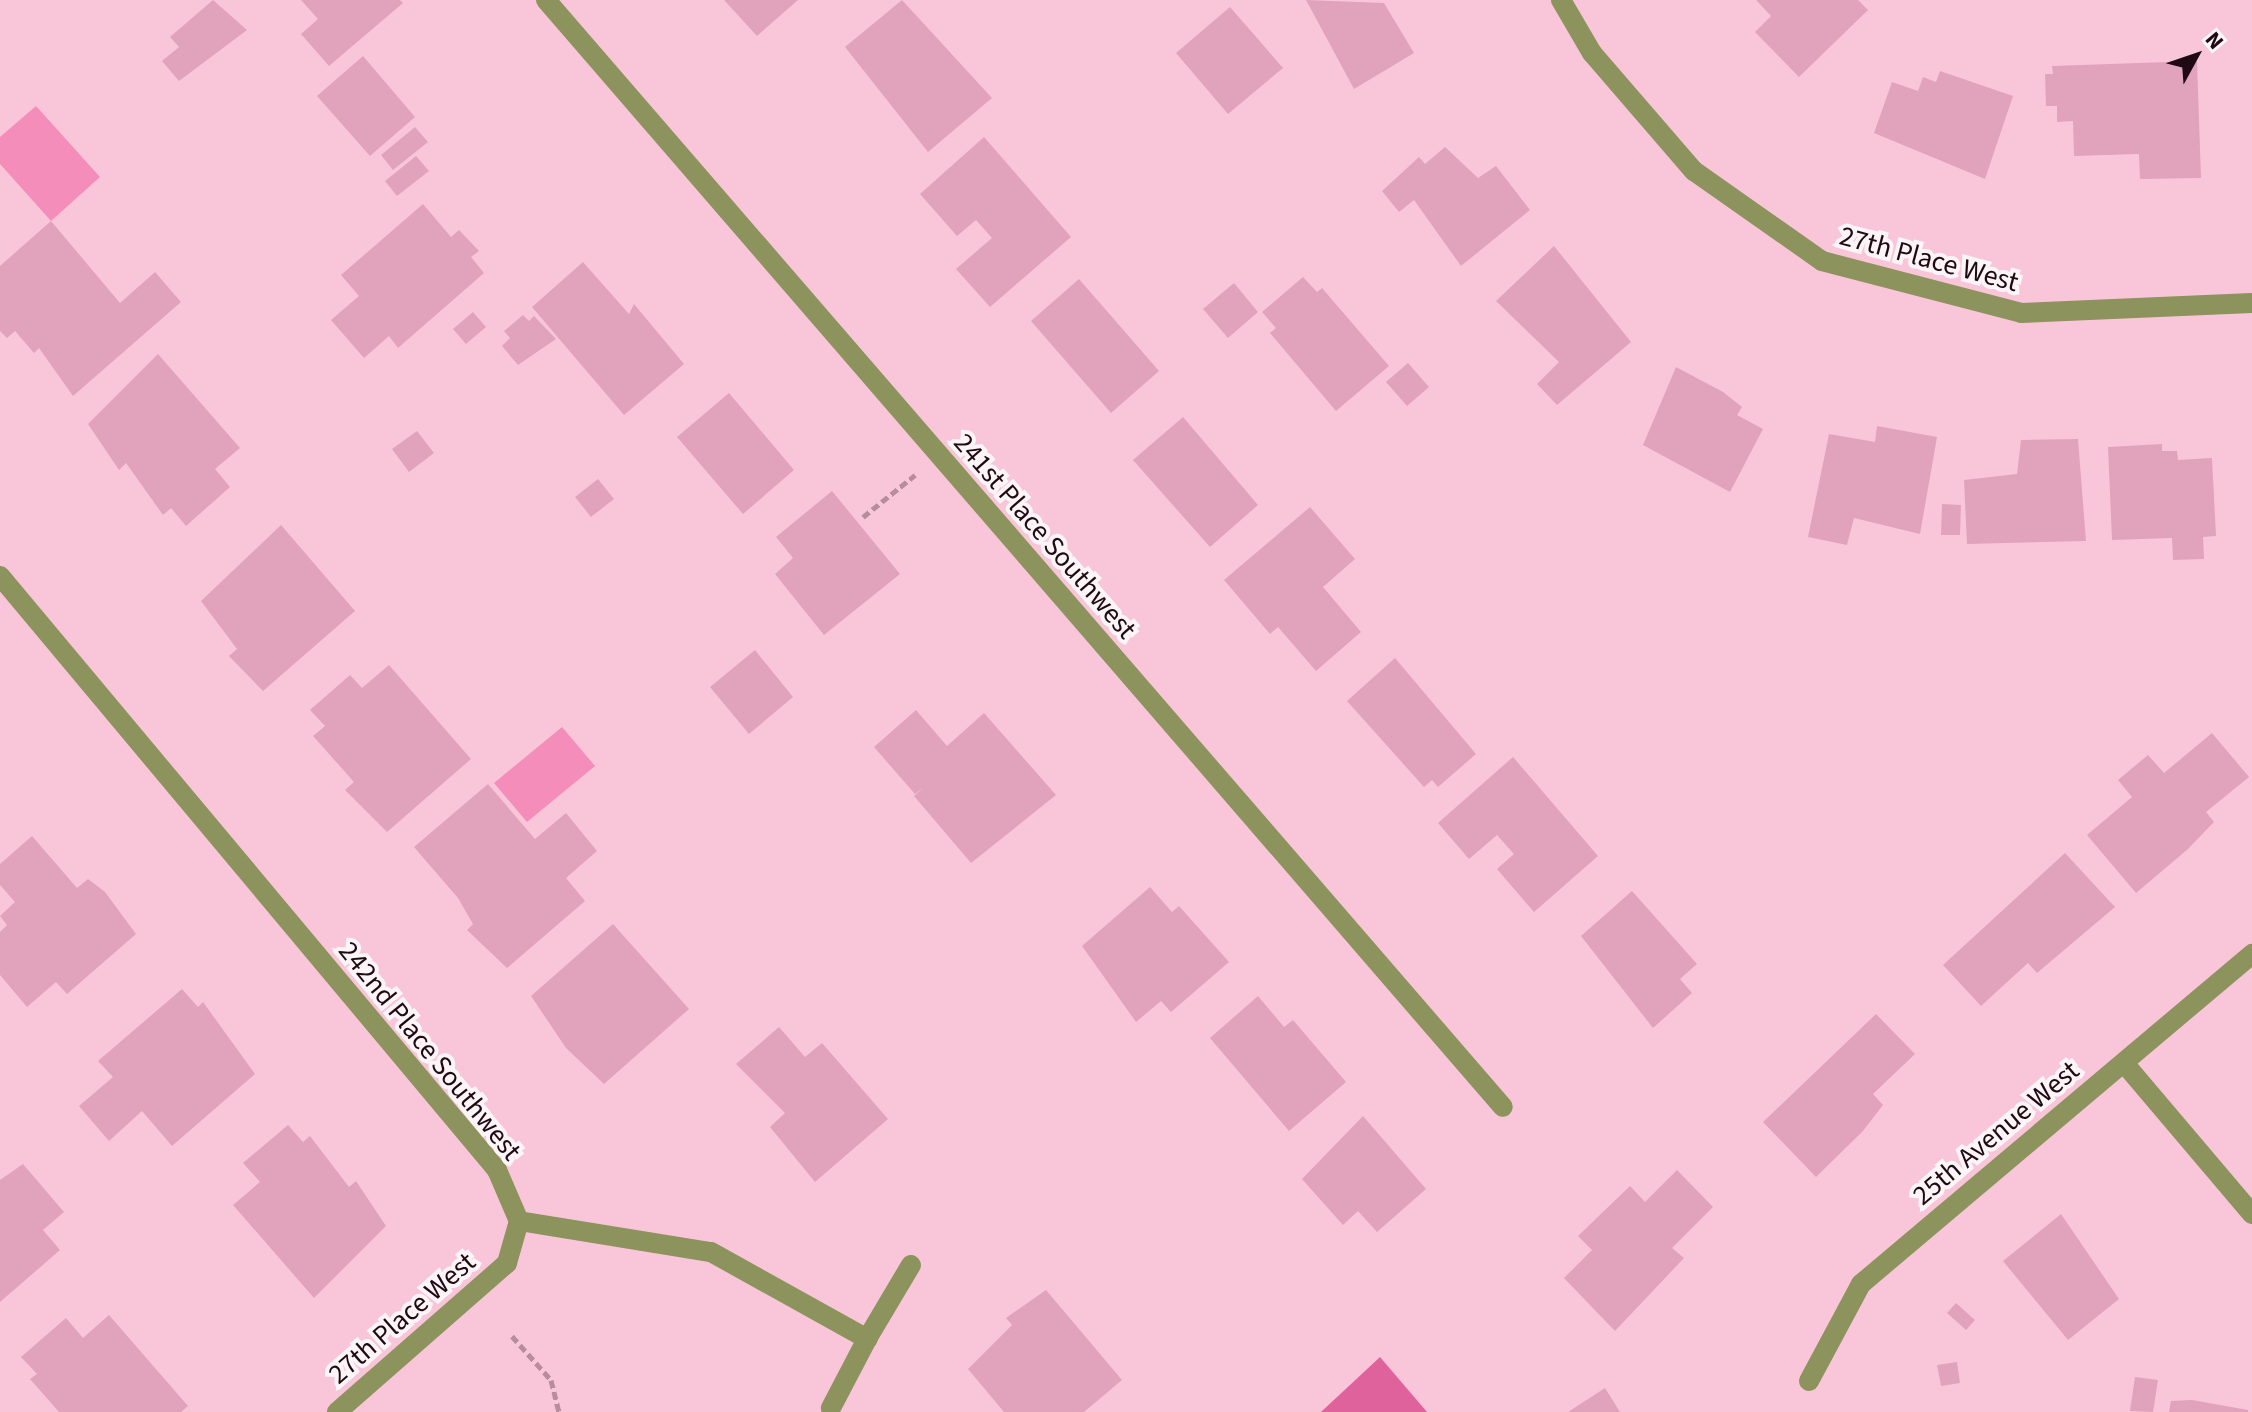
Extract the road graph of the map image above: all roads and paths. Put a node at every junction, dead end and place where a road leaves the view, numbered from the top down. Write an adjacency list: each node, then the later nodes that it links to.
1 (546, 0): 9 (street, 241st Place Southwest)
2 (1561, 0): 3 (street, 27th Place West)
3 (2252, 303)
4 (920, 470): 5 (path)
5 (863, 517)
6 (0, 576): 11 (street, 242nd Place Southwest)
7 (2252, 954): 8 (street, 25th Avenue West)
8 (2124, 1063): 10 (street); 15 (street, 25th Avenue West)
9 (1503, 1107)
10 (2252, 1214)
11 (519, 1221): 14 (street); 17 (street, 27th Place West)
12 (911, 1265): 14 (street)
13 (512, 1336): 18 (path)
14 (867, 1339): 16 (street)
15 (1809, 1381)
16 (831, 1408)
17 (337, 1412)
18 (559, 1412)

